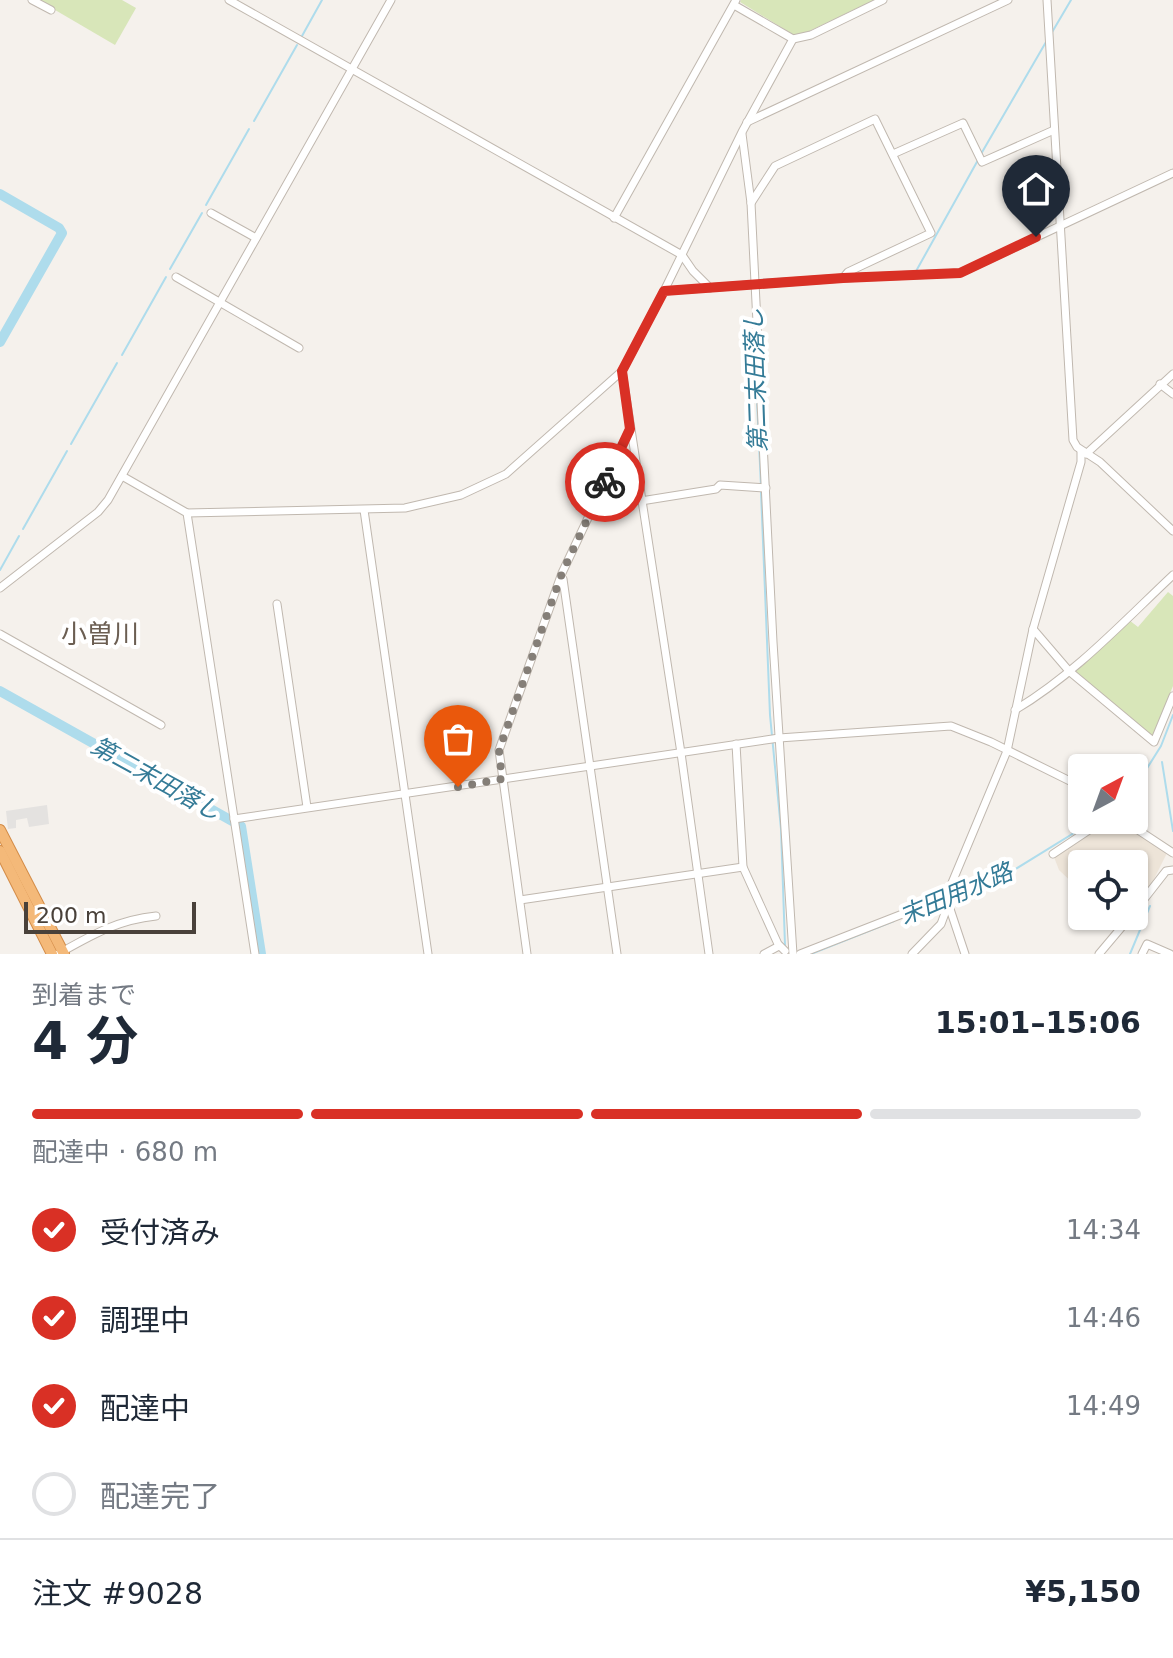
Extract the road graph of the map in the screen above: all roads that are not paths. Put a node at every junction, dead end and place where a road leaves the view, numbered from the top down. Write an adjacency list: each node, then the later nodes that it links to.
1 (32, 0): 8 (street)
2 (229, 0): 10 (street)
3 (391, 0): 10 (street)
4 (883, 0): 9 (street)
5 (1008, 0): 11 (street)
6 (1047, 0): 12 (street)
7 (735, 2): 9 (street); 18 (street)
8 (51, 10)
9 (793, 39): 11 (street)
10 (351, 70): 18 (street); 20 (street)
11 (747, 122): 13 (street)
12 (1054, 130): 14 (street); 19 (street)
13 (742, 132): 16 (street); 21 (street)
14 (893, 154): 16 (street); 23 (street)
15 (1173, 173): 19 (street)
16 (751, 203): 24 (street)
17 (211, 213): 20 (street)
18 (614, 218): 21 (street)
19 (1061, 226): 23 (street); 34 (street)
20 (256, 238): 27 (street)
21 (682, 255): 25 (street); 26 (street)
22 (176, 277): 27 (street)
23 (843, 278): 24 (street)
24 (755, 284): 25 (street); 36 (street)
25 (710, 288): 26 (street)
26 (664, 291): 29 (street)
27 (220, 303): 28 (street); 35 (street)
28 (299, 348)
29 (622, 371): 33 (street); 38 (street)
30 (1173, 374): 31 (street)
31 (1160, 384): 32 (street); 34 (street)
32 (1173, 394)
33 (630, 429): 37 (street); 41 (street)
34 (1084, 452): 40 (street); 45 (street)
35 (122, 476): 39 (street); 43 (street)
36 (766, 488): 37 (street); 51 (street)
37 (641, 501): 54 (street)
38 (364, 510): 39 (street); 58 (street)
39 (187, 513): 60 (street)
40 (1173, 531)
41 (562, 573): 55 (street); 56 (street)
42 (1173, 575): 47 (street)
43 (0, 588)
44 (277, 604): 59 (street)
45 (1033, 629): 47 (street); 49 (street)
46 (0, 634): 50 (street)
47 (1069, 671): 48 (street); 49 (street)
48 (1173, 696)
49 (1015, 710): 53 (street)
50 (161, 725)
51 (779, 738): 52 (street); 53 (street); 76 (street)
52 (736, 744): 54 (street); 67 (street)
53 (1007, 751): 57 (street); 73 (street)
54 (681, 753): 55 (street); 69 (street)
55 (590, 766): 56 (street); 70 (street)
56 (502, 779): 58 (street); 72 (street)
57 (1068, 780)
58 (405, 794): 59 (street); 79 (street)
59 (307, 807): 60 (street)
60 (234, 819): 78 (street)
61 (0, 830): 77 (highway)
62 (1083, 834): 66 (street)
63 (1144, 834): 65 (street)
64 (0, 851): 77 (highway)
65 (1173, 853)
66 (1053, 854)
67 (743, 867): 69 (street); 76 (street)
68 (1173, 870): 71 (street)
69 (697, 874): 70 (street); 82 (street)
70 (608, 887): 72 (street); 81 (street)
71 (1148, 893)
72 (520, 900): 80 (street)
73 (947, 901): 84 (street); 85 (street); 86 (street)
74 (156, 916): 77 (street)
75 (1119, 930): 87 (street)
76 (786, 951): 83 (street)
77 (59, 953)
78 (255, 954)
79 (428, 954)
80 (527, 954)
81 (617, 954)
82 (709, 954)
83 (764, 954)
84 (800, 954)
85 (912, 954)
86 (965, 954)
87 (1099, 954)
88 (1142, 954): 89 (street)
89 (1170, 954)

